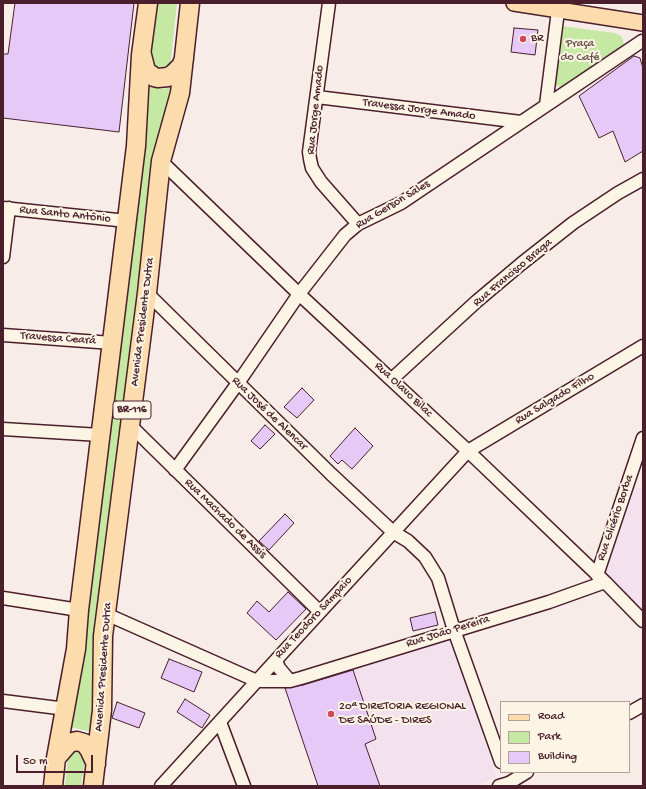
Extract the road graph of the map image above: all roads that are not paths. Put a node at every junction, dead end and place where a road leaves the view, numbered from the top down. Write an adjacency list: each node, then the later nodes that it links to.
1 (148, 3): 9 (highway, BR-116)
2 (190, 3): 10 (highway, Avenida Presidente Dutra / BR-116)
3 (329, 3): 11 (street, Rua Jorge Amado)
4 (514, 3): 5 (main road)
5 (559, 7): 6 (main road); 12 (street)
6 (643, 23)
7 (643, 36): 8 (street)
8 (643, 42): 12 (street, Rua Gerson Sales)
9 (142, 54): 10 (highway); 17 (highway, BR-116)
10 (184, 59): 14 (highway, Avenida Presidente Dutra / BR-116)
11 (316, 97): 13 (street, Travessa Jorge Amado); 18 (street, Rua Jorge Amado)
12 (546, 105): 13 (street, Rua Gerson Sales)
13 (521, 122): 18 (street, Rua Gerson Sales)
14 (161, 161): 20 (highway, Avenida Presidente Dutra / BR-116); 21 (street, Rua Olavo Bilac)
15 (643, 179): 25 (street, Rua Francisco Braga)
16 (6, 208): 17 (street, Rua Santo Antônio); 19 (street)
17 (127, 221): 23 (highway, BR-116)
18 (358, 224): 21 (street, Rua Gerson Sales)
19 (3, 257)
20 (147, 293): 26 (street, Rua José de Alencar); 27 (highway, Avenida Presidente Dutra / BR-116)
21 (299, 294): 25 (street, Rua Olavo Bilac); 26 (street, Rua Gerson Sales)
22 (3, 336): 23 (street, Travessa Ceará)
23 (112, 343): 29 (highway, BR-116)
24 (643, 346): 31 (street, Rua Salgado Filho)
25 (392, 379): 31 (street, Rua Olavo Bilac)
26 (238, 383): 32 (street, Rua Gerson Sales); 33 (street, Rua José de Alencar)
27 (130, 425): 32 (street, Rua Machado de Assis); 38 (highway, Avenida Presidente Dutra / BR-116)
28 (3, 430): 29 (street)
29 (100, 435): 36 (highway, BR-116)
30 (643, 438): 34 (street, Rua Glicério Borba)
31 (468, 451): 33 (street, Rua Teodoro Sampaio); 34 (street, Rua Olavo Bilac)
32 (175, 470): 37 (street, Rua Machado de Assis)
33 (393, 532): 37 (street, Rua Teodoro Sampaio); 40 (street, Rua José de Alencar)
34 (601, 578): 39 (street, Rua Olavo Bilac); 40 (street, Rua João Pereira)
35 (3, 598): 36 (street)
36 (79, 610): 46 (highway, BR-116)
37 (320, 612): 41 (street, Rua Teodoro Sampaio)
38 (106, 614): 42 (street); 51 (highway, Avenida Presidente Dutra / BR-116)
39 (643, 621)
40 (454, 630): 43 (street, Rua João Pereira); 50 (street, Rua José de Alencar)
41 (276, 660): 42 (street, Rua Teodoro Sampaio); 43 (street)
42 (257, 680): 43 (street, Rua João Pereira); 48 (street, Rua Teodoro Sampaio)
43 (290, 680)
44 (3, 701): 46 (street)
45 (643, 705): 47 (street)
46 (66, 709): 49 (highway, BR-116)
47 (630, 712)
48 (220, 722): 56 (street, Rua Teodoro Sampaio); 57 (street)
49 (56, 758): 51 (highway); 54 (highway, BR-116)
50 (500, 759)
51 (96, 764): 55 (highway, Avenida Presidente Dutra / BR-116)
52 (525, 773): 53 (street)
53 (505, 782)
54 (53, 786)
55 (93, 786)
56 (161, 786)
57 (244, 786)

